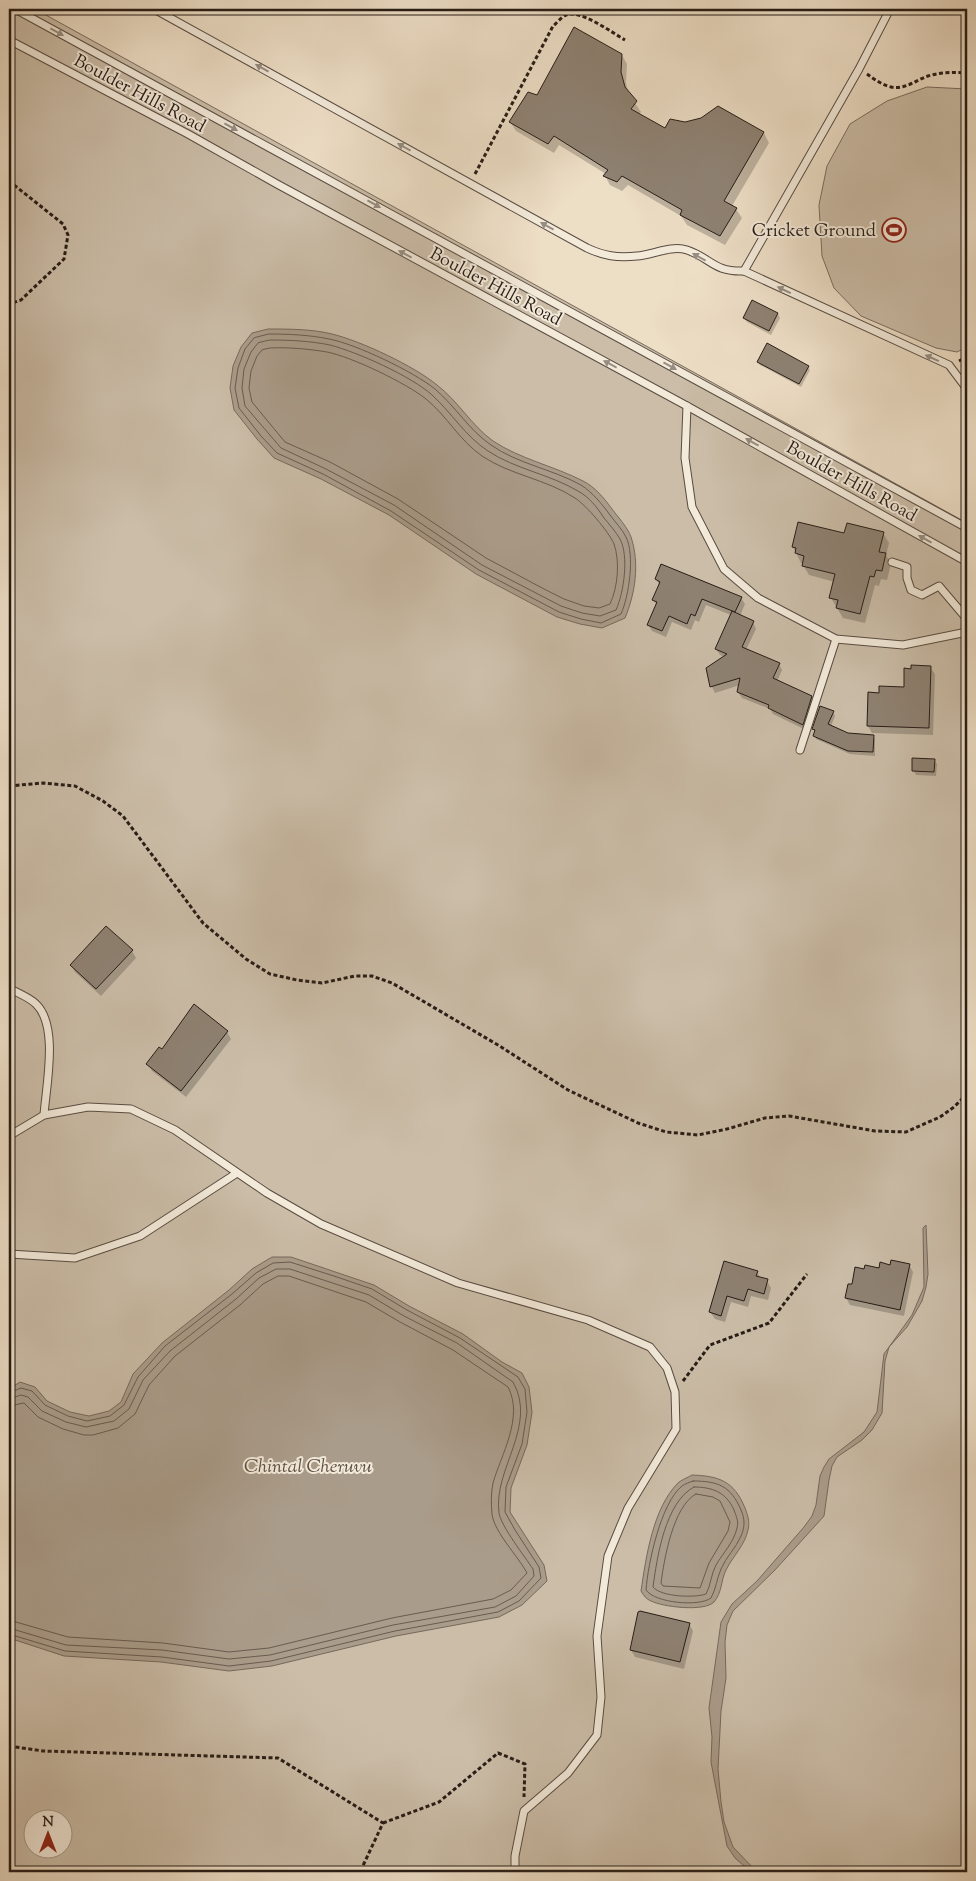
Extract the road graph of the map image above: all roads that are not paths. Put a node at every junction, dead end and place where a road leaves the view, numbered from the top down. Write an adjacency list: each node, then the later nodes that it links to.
1 (15, 9): 8 (lane, Boulder Hills Road, one-way to 8)
2 (154, 9): 5 (lane, one-way to 2)
3 (890, 9): 5 (lane)
4 (9, 40): 7 (lane, Boulder Hills Road, one-way to 4)
5 (744, 271): 6 (lane, one-way to 5)
6 (967, 389)
7 (687, 406): 10 (lane, Boulder Hills Road, one-way to 7); 13 (lane)
8 (967, 528)
9 (892, 562): 11 (lane)
10 (967, 562)
11 (967, 619)
12 (967, 632): 13 (lane)
13 (836, 639): 14 (lane)
14 (800, 750)
15 (9, 988): 16 (lane)
16 (44, 1115): 17 (lane); 18 (lane)
17 (9, 1136)
18 (237, 1173): 19 (lane); 20 (lane)
19 (9, 1254)
20 (515, 1872)

